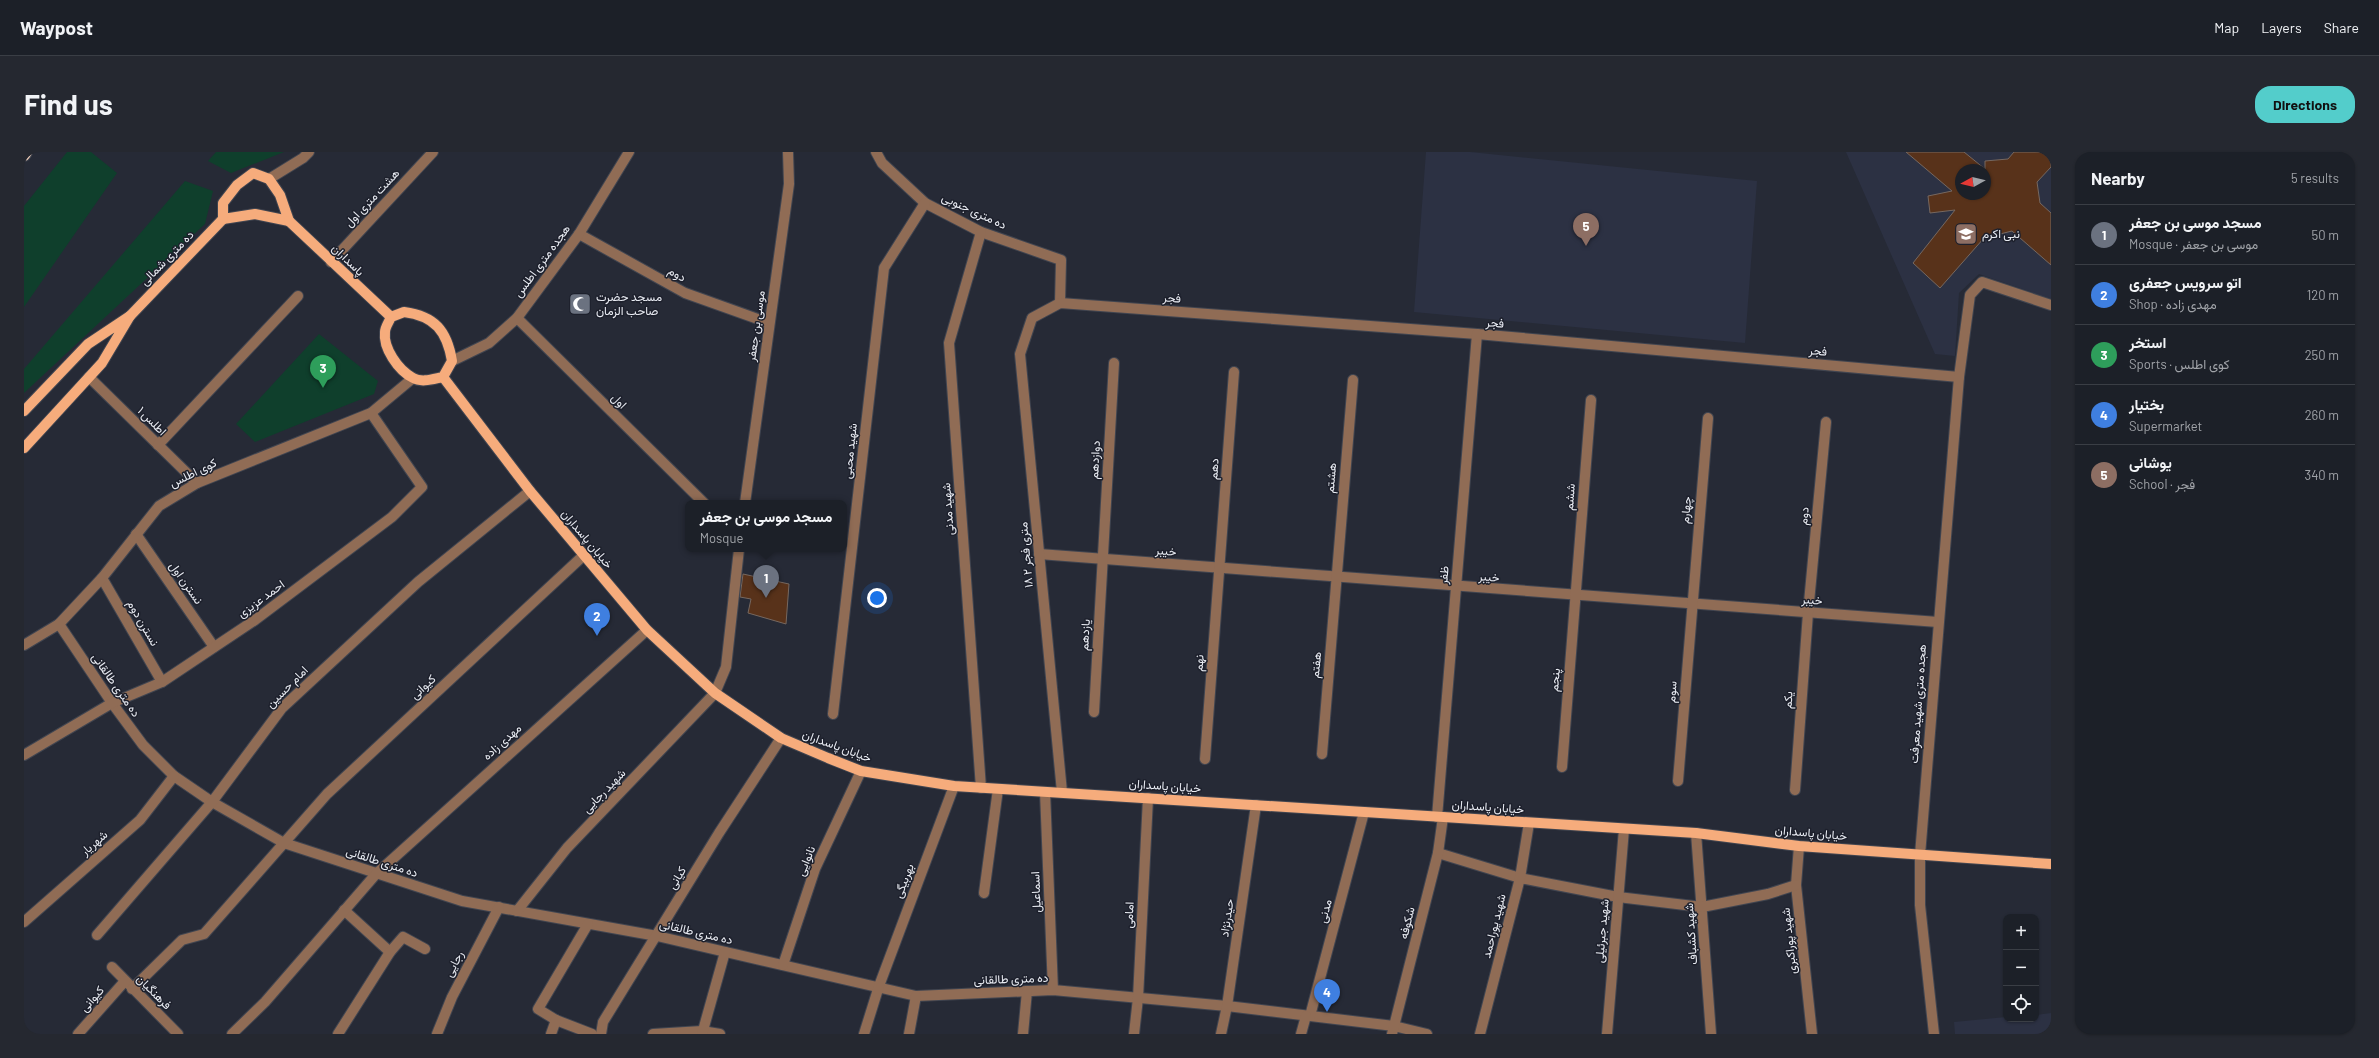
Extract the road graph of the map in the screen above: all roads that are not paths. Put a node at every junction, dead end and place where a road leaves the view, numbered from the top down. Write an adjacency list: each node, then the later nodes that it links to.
1 (26, 152): 7 (highway)
2 (309, 152): 8 (street)
3 (433, 152): 14 (street, هشت متری اول)
4 (629, 152): 13 (street, هجده متری اطلس)
5 (788, 152): 21 (street, موسی بن جعفر)
6 (876, 152): 9 (street, ده متری جنوبی)
7 (24, 155)
8 (269, 178): 10 (main road); 11 (main road, پاسداران)
9 (925, 203): 12 (street, ده متری جنوبی); 63 (street, شهید محبی)
10 (223, 219): 11 (main road); 18 (main road, ده متری شمالی)
11 (289, 221): 14 (main road, پاسداران)
12 (981, 232): 16 (street, ده متری جنوبی); 73 (street, شهید مدنی)
13 (579, 234): 20 (street, هجده متری اطلس); 21 (street, دوم)
14 (331, 262): 19 (main road, پاسداران)
15 (298, 296): 36 (street)
16 (1060, 303): 22 (street, فجر); 44 (street, ۱۸ متری فجر ۲)
17 (2051, 305): 28 (street, هجده متری شهید معرفت)
18 (130, 316): 26 (main road); 32 (main road)
19 (391, 317): 23 (main road); 29 (main road)
20 (516, 318): 23 (street, هجده متری اطلس); 40 (street, اول)
21 (769, 323): 41 (street, موسی بن جعفر)
22 (1476, 334): 28 (street, فجر); 50 (street, ظفر)
23 (452, 361): 27 (main road)
24 (1114, 363): 46 (street, دوازدهم)
25 (1234, 372): 47 (street, دهم)
26 (89, 377): 36 (street, اطلس ۱); 37 (main road)
27 (443, 377): 29 (main road); 39 (main road, خیابان پاسداران)
28 (1959, 377): 54 (street, هجده متری شهید معرفت)
29 (413, 378): 33 (street, کوی اطلس)
30 (1353, 380): 49 (street, هشتم)
31 (1591, 400): 51 (street, ششم)
32 (24, 411)
33 (371, 413): 38 (street, کوی اطلس); 58 (street, احمد عزیزی)
34 (1708, 418): 52 (street, چهارم)
35 (1826, 422): 53 (street, دوم)
36 (158, 445): 38 (street, اطلس ۱)
37 (24, 448)
38 (197, 483): 42 (street, کوی اطلس)
39 (530, 491): 45 (main road, خیابان پاسداران); 79 (street, امام حسین)
40 (701, 500)
41 (745, 500)
42 (136, 534): 48 (street, کوی اطلس); 58 (street, نسترن اول)
43 (740, 552): 60 (street)
44 (1039, 554): 46 (street, خیبر); 77 (street, ۱۸ متری فجر ۲)
45 (584, 555): 56 (main road, خیابان پاسداران); 86 (street, کیوانی)
46 (1103, 559): 47 (street, خیبر); 62 (street, یازدهم)
47 (1219, 569): 49 (street, خیبر); 67 (street, نهم)
48 (102, 578): 55 (street, کوی اطلس); 59 (street, نسترن دوم)
49 (1336, 578): 50 (street, خیبر); 65 (street, هفتم)
50 (1456, 587): 51 (street, خیبر); 82 (street, ظفر)
51 (1575, 596): 52 (street, خیبر); 68 (street, پنجم)
52 (1691, 604): 53 (street, خیبر); 71 (street, سوم)
53 (1808, 613): 54 (street, خیبر); 75 (street, یکم)
54 (1938, 622): 89 (street, هجده متری شهید معرفت)
55 (60, 624): 57 (street, کوی اطلس); 61 (street, ده متری طالقانی)
56 (647, 630): 60 (main road, خیابان پاسداران); 91 (street, مهدی زاده)
57 (24, 645)
58 (214, 647): 59 (street, احمد عزیزی)
59 (162, 682): 61 (street, احمد عزیزی)
60 (715, 693): 64 (main road, خیابان پاسداران); 99 (street, شهید رجایی)
61 (112, 703): 66 (street, احمد عزیزی); 70 (street, ده متری طالقانی)
62 (1094, 712)
63 (833, 714)
64 (781, 738): 69 (main road, خیابان پاسداران); 103 (street, کیانی)
65 (1322, 754)
66 (24, 756)
67 (1205, 759)
68 (1562, 767)
69 (861, 771): 72 (main road, خیابان پاسداران); 107 (street, نانوایی)
70 (174, 776): 79 (street, ده متری طالقانی); 100 (street, شهریار)
71 (1678, 781)
72 (954, 786): 73 (main road, خیابان پاسداران); 110 (street, بهربیگی)
73 (981, 788): 74 (main road, خیابان پاسداران)
74 (998, 789): 76 (main road, خیابان پاسداران); 94 (street)
75 (1795, 790)
76 (1045, 792): 77 (main road, خیابان پاسداران); 112 (street, اسماعیل)
77 (1062, 792): 78 (main road, خیابان پاسداران)
78 (1148, 798): 80 (main road, خیابان پاسداران); 115 (street, امامی)
79 (212, 802): 86 (street, ده متری طالقانی); 102 (street, امام حسین)
80 (1256, 805): 81 (main road, خیابان پاسداران); 116 (street, حیدرنژاد)
81 (1364, 812): 82 (main road, خیابان پاسداران); 117 (street, مدنی)
82 (1440, 817): 83 (main road, خیابان پاسداران); 88 (street, شکوفه)
83 (1529, 823): 84 (main road, خیابان پاسداران); 92 (street, شهید پوراحمد)
84 (1624, 829): 85 (main road, خیابان پاسداران); 95 (street, شهید جبرئیلی)
85 (1696, 832): 87 (main road, خیابان پاسداران); 97 (street, شهید کشباف)
86 (284, 843): 91 (street, ده متری طالقانی); 111 (street, کیوانی)
87 (1799, 846): 89 (main road, خیابان پاسداران); 93 (street, شهید پوراکبری)
88 (1438, 854): 92 (street); 119 (street, شکوفه)
89 (1920, 855): 90 (main road, خیابان پاسداران); 142 (street, هجده متری شهید معرفت)
90 (2051, 864)
91 (376, 874): 96 (street, ده متری طالقانی); 98 (street, مهدی زاده)
92 (1520, 878): 95 (street); 138 (street, شهید پوراحمد)
93 (1796, 885): 97 (street); 141 (street, شهید پوراکبری)
94 (984, 894)
95 (1618, 897): 97 (street); 139 (street, شهید جبرئیلی)
96 (498, 907): 99 (street, ده متری طالقانی); 125 (street, رجایی)
97 (1702, 907): 140 (street, شهید کشباف)
98 (344, 910): 105 (street); 123 (street, مهدی زاده)
99 (517, 911): 101 (street, ده متری طالقانی)
100 (24, 922)
101 (588, 924): 103 (street, ده متری طالقانی); 118 (street)
102 (97, 935)
103 (657, 936): 106 (street, ده متری طالقانی); 128 (street, کیانی)
104 (425, 949): 105 (street)
105 (390, 952): 124 (street)
106 (725, 952): 107 (street, ده متری طالقانی); 120 (street)
107 (783, 965): 110 (street, ده متری طالقانی)
108 (112, 967): 109 (street, فرهنگیان)
109 (125, 981): 111 (street, فرهنگیان); 121 (street, کیوانی)
110 (879, 986): 114 (street, ده متری طالقانی); 131 (street, بهربیگی)
111 (132, 989): 122 (street, فرهنگیان)
112 (1053, 990): 113 (street, ده متری طالقانی); 115 (street, ده متری طالقانی)
113 (1027, 991): 114 (street, ده متری طالقانی); 133 (street)
114 (916, 996): 132 (street)
115 (1138, 998): 116 (street, ده متری طالقانی); 134 (street, امامی)
116 (1227, 1006): 117 (street, ده متری طالقانی); 135 (street, حیدرنژاد)
117 (1308, 1016): 119 (street, ده متری طالقانی); 136 (street, مدنی)
118 (556, 1020): 126 (street); 127 (street)
119 (1393, 1030): 137 (street, ده متری طالقانی)
120 (702, 1032): 129 (street); 130 (street)
121 (78, 1034)
122 (178, 1034)
123 (232, 1034)
124 (338, 1034)
125 (437, 1034)
126 (551, 1034)
127 (592, 1034)
128 (601, 1034)
129 (653, 1034)
130 (720, 1034)
131 (864, 1034)
132 (909, 1034)
133 (1023, 1034)
134 (1134, 1034)
135 (1221, 1034)
136 (1301, 1034)
137 (1427, 1034)
138 (1480, 1034)
139 (1607, 1034)
140 (1711, 1034)
141 (1812, 1034)
142 (1934, 1034)

